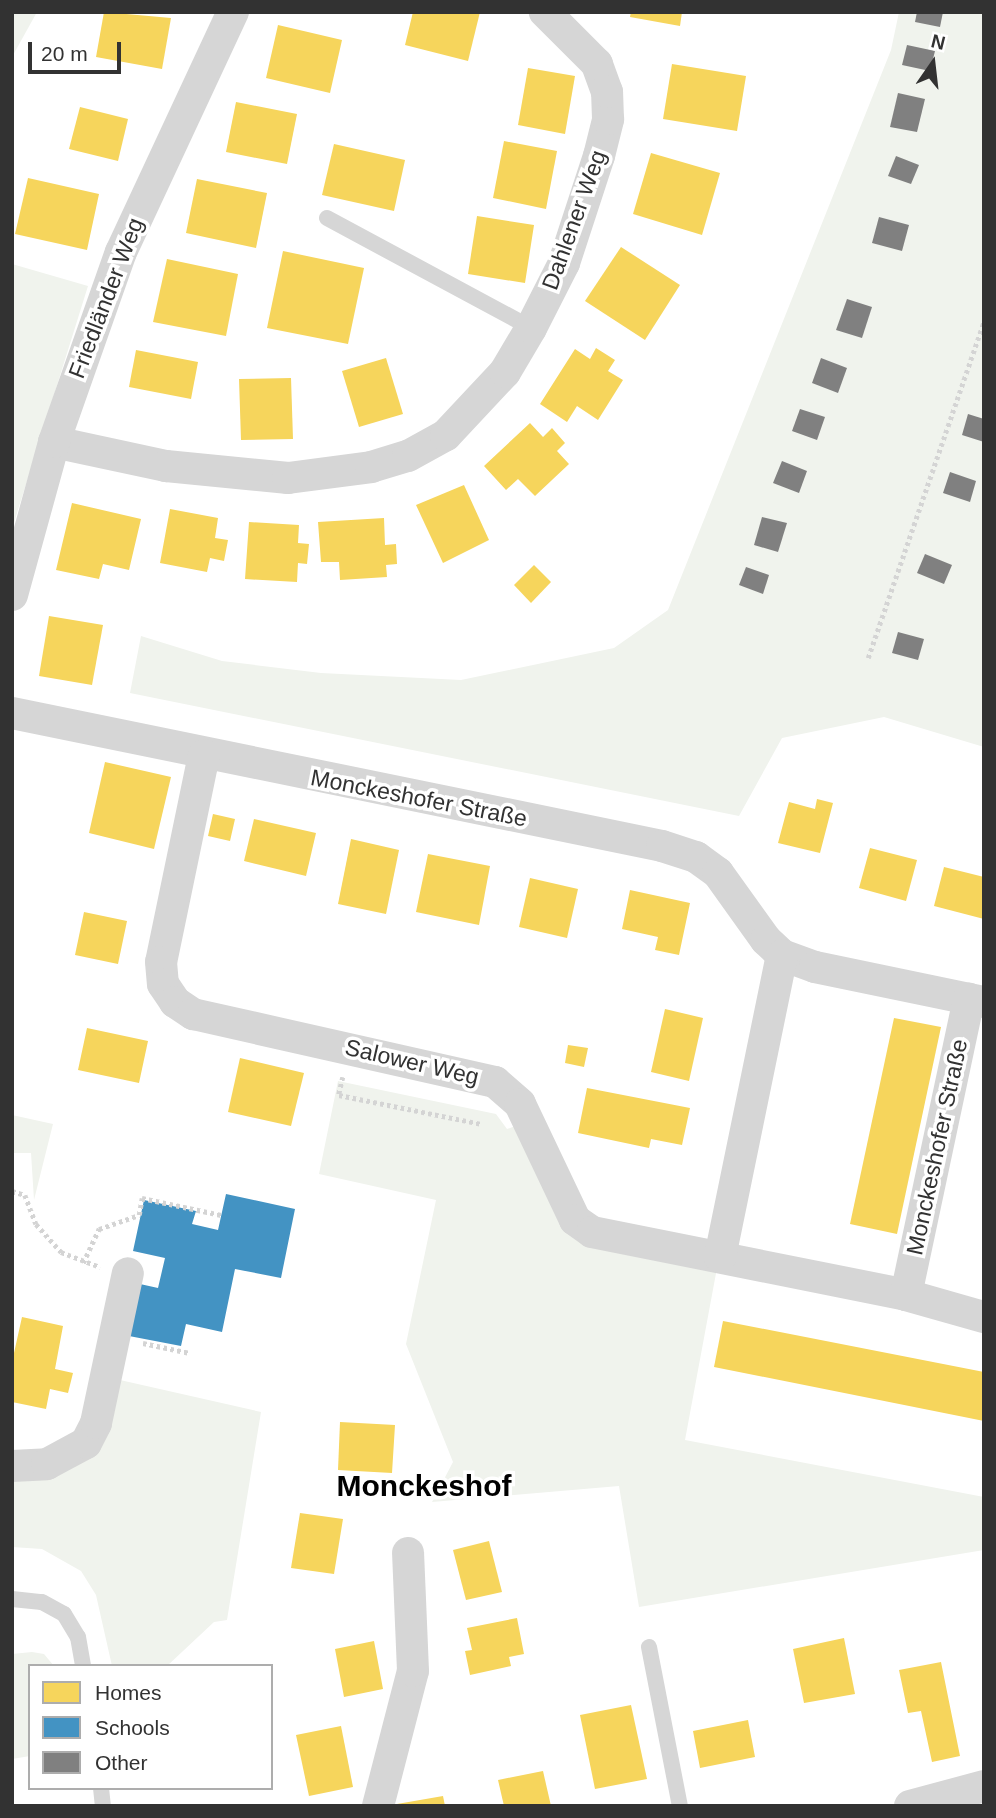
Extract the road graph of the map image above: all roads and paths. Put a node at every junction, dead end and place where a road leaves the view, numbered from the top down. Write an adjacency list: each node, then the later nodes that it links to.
1 (233, 12): 6 (street, Friedländer Weg)
2 (545, 12): 5 (street, Dahlener Weg)
3 (327, 218): 5 (lane)
4 (984, 321): 8 (path)
5 (531, 328): 6 (street, Dahlener Weg)
6 (54, 442): 7 (street, Friedländer Weg)
7 (12, 595)
8 (869, 657)
9 (12, 713): 10 (street, Monckeshofer Straße)
10 (204, 755): 11 (street, Monckeshofer Straße); 13 (street, Salower Weg)
11 (782, 955): 12 (street, Monckeshofer Straße); 17 (street)
12 (976, 1000): 20 (street, Monckeshofer Straße)
13 (348, 1048): 14 (path); 17 (street, Salower Weg)
14 (481, 1124)
15 (12, 1191): 18 (path)
16 (221, 1214): 18 (path)
17 (720, 1256): 20 (street, Salower Weg)
18 (83, 1263): 19 (path)
19 (128, 1273): 22 (street)
20 (906, 1294): 21 (street, Salower Weg)
21 (984, 1317)
22 (115, 1337): 23 (path); 24 (street)
23 (190, 1353)
24 (12, 1466)
25 (408, 1553): 30 (street)
26 (12, 1599): 28 (lane)
27 (649, 1647): 31 (lane)
28 (83, 1664)
29 (984, 1786): 32 (street)
30 (378, 1806)
31 (680, 1806)
32 (910, 1806)

